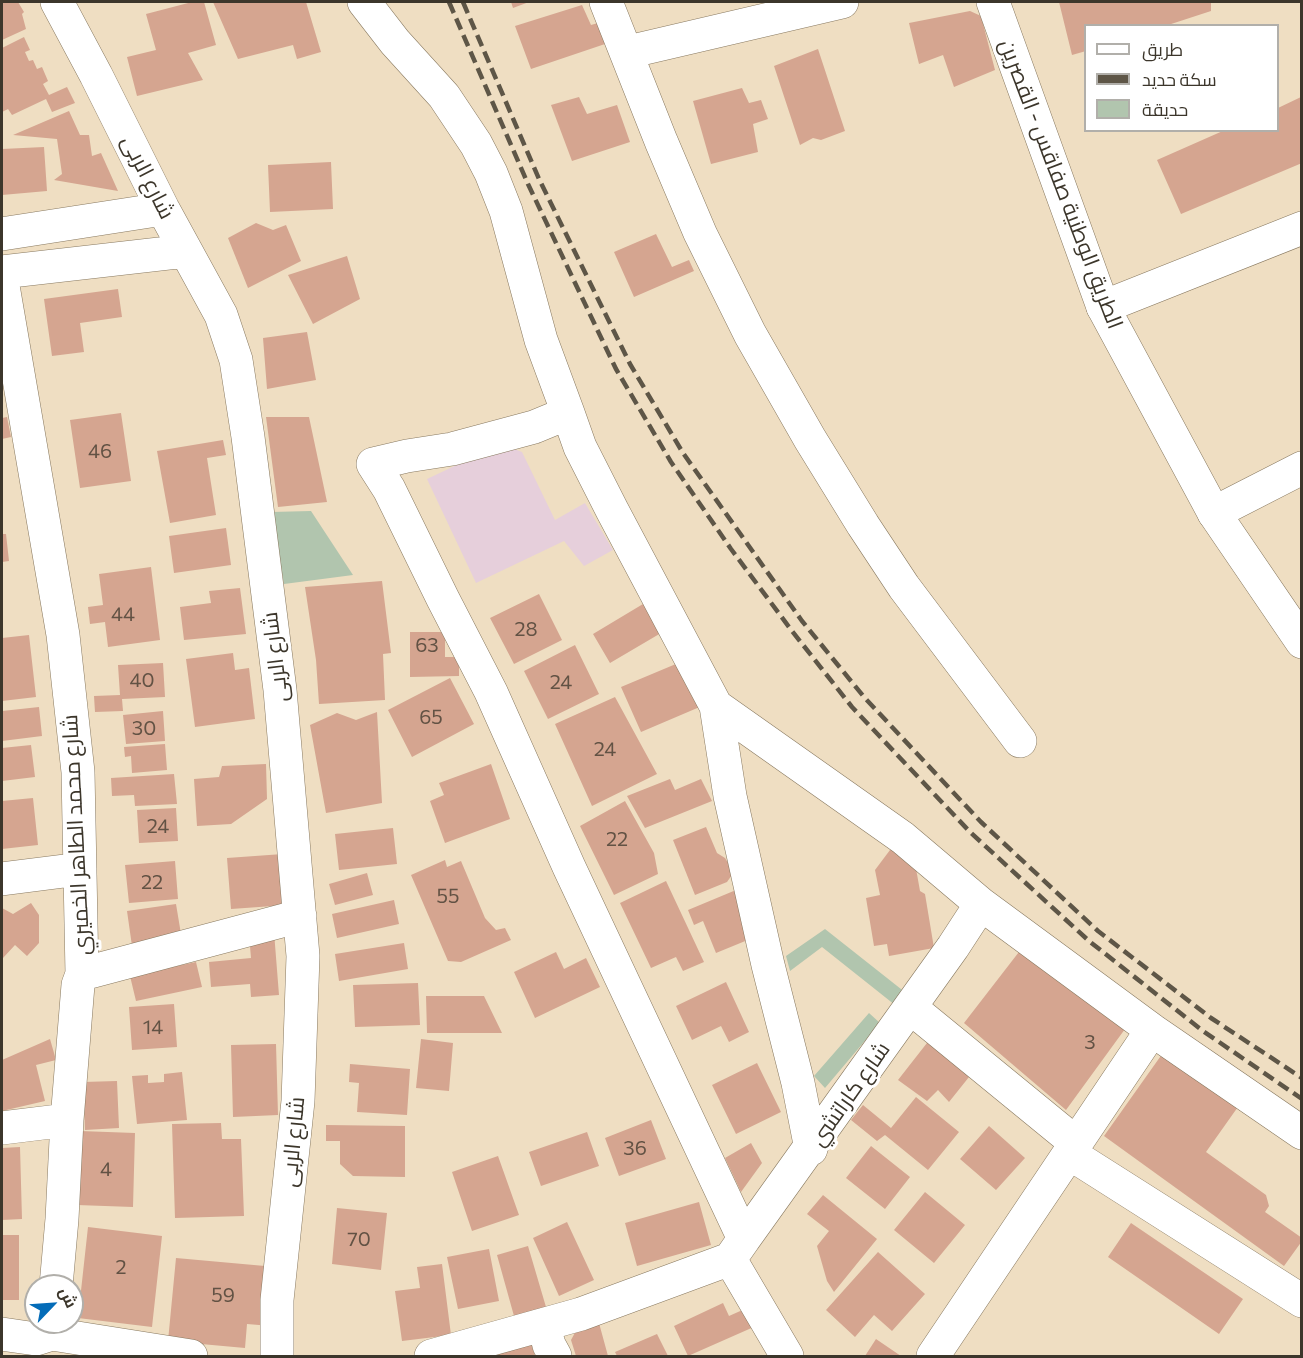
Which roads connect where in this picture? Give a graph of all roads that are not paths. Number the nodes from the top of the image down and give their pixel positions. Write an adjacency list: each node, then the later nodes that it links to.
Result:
1 (57, 2): 7 (street, شارع الربى)
2 (364, 2): 14 (street)
3 (606, 2): 6 (street)
4 (842, 2): 6 (street)
5 (993, 2): 13 (street, الطريق الوطنية صفاقس - القصرين)
6 (628, 52): 19 (street)
7 (163, 209): 9 (street); 10 (street, شارع الربى)
8 (1302, 228): 13 (street)
9 (2, 234)
10 (186, 251): 11 (street); 23 (street, شارع الربى)
11 (2, 272)
12 (2, 280): 20 (street, شارع محمد الطاهر الخميري)
13 (1103, 307): 16 (street, الطريق الوطنية صفاقس - القصرين)
14 (568, 413): 18 (street); 32 (street)
15 (1302, 468): 16 (street)
16 (1214, 513): 17 (street, الطريق الوطنية صفاقس - القصرين)
17 (1302, 642)
18 (716, 706): 22 (street); 31 (street)
19 (1020, 741)
20 (80, 869): 21 (street); 24 (street, شارع محمد الطاهر الخميري)
21 (2, 879)
22 (981, 904): 25 (street, شارع كاراتشي); 26 (street)
23 (300, 916): 24 (street); 40 (street, شارع الربى)
24 (82, 974): 27 (street, شارع محمد الطاهر الخميري)
25 (911, 1008): 30 (street); 31 (street, شارع كاراتشي)
26 (1152, 1029): 29 (street); 30 (street)
27 (67, 1120): 28 (street); 33 (street, شارع محمد الطاهر الخميري)
28 (2, 1128)
29 (1302, 1133)
30 (1072, 1148): 34 (street); 44 (street)
31 (810, 1149): 32 (street, شارع كاراتشي)
32 (737, 1249): 35 (street); 43 (street)
33 (57, 1274)
34 (1302, 1301)
35 (544, 1325): 38 (street); 42 (street)
36 (2, 1334): 37 (street)
37 (52, 1338): 39 (street)
38 (480, 1350): 41 (street)
39 (191, 1356)
40 (277, 1356)
41 (430, 1356)
42 (555, 1356)
43 (788, 1356)
44 (933, 1356)

